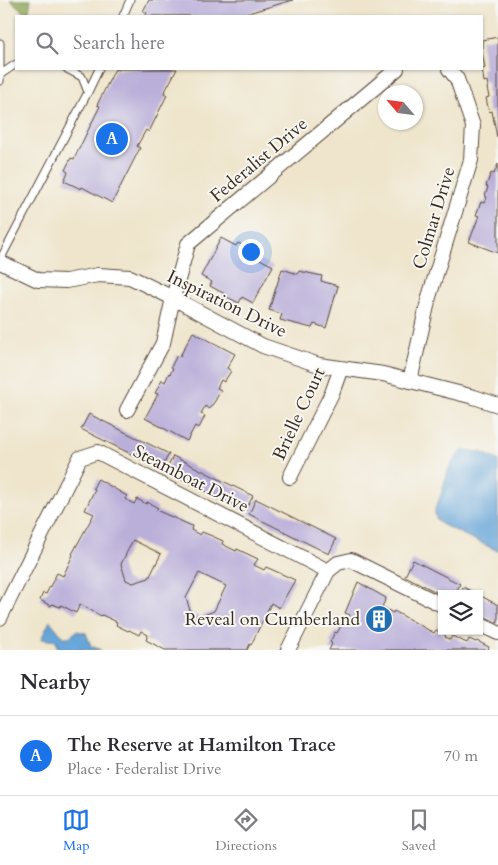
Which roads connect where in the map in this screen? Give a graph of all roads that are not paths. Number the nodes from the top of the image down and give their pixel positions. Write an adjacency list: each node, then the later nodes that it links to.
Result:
1 (130, 0): 2 (lane)
2 (123, 15)
3 (0, 43): 9 (lane)
4 (15, 65): 9 (lane)
5 (68, 70): 10 (lane)
6 (99, 70): 10 (lane)
7 (396, 70): 12 (street, Federalist Drive)
8 (450, 70): 14 (street, Colmar Drive)
9 (1, 78)
10 (88, 92): 11 (lane)
11 (0, 261): 12 (street, Inspiration Drive)
12 (173, 298): 13 (street, Inspiration Drive); 16 (street, Federalist Drive)
13 (341, 368): 14 (street, Inspiration Drive); 17 (street, Brielle Court)
14 (410, 381): 15 (street, Inspiration Drive)
15 (498, 406)
16 (127, 410)
17 (290, 477)
18 (328, 571): 19 (street); 20 (street, Steamboat Drive); 23 (street)
19 (438, 603)
20 (0, 618)
21 (483, 626): 22 (street)
22 (498, 633)
23 (288, 650)

